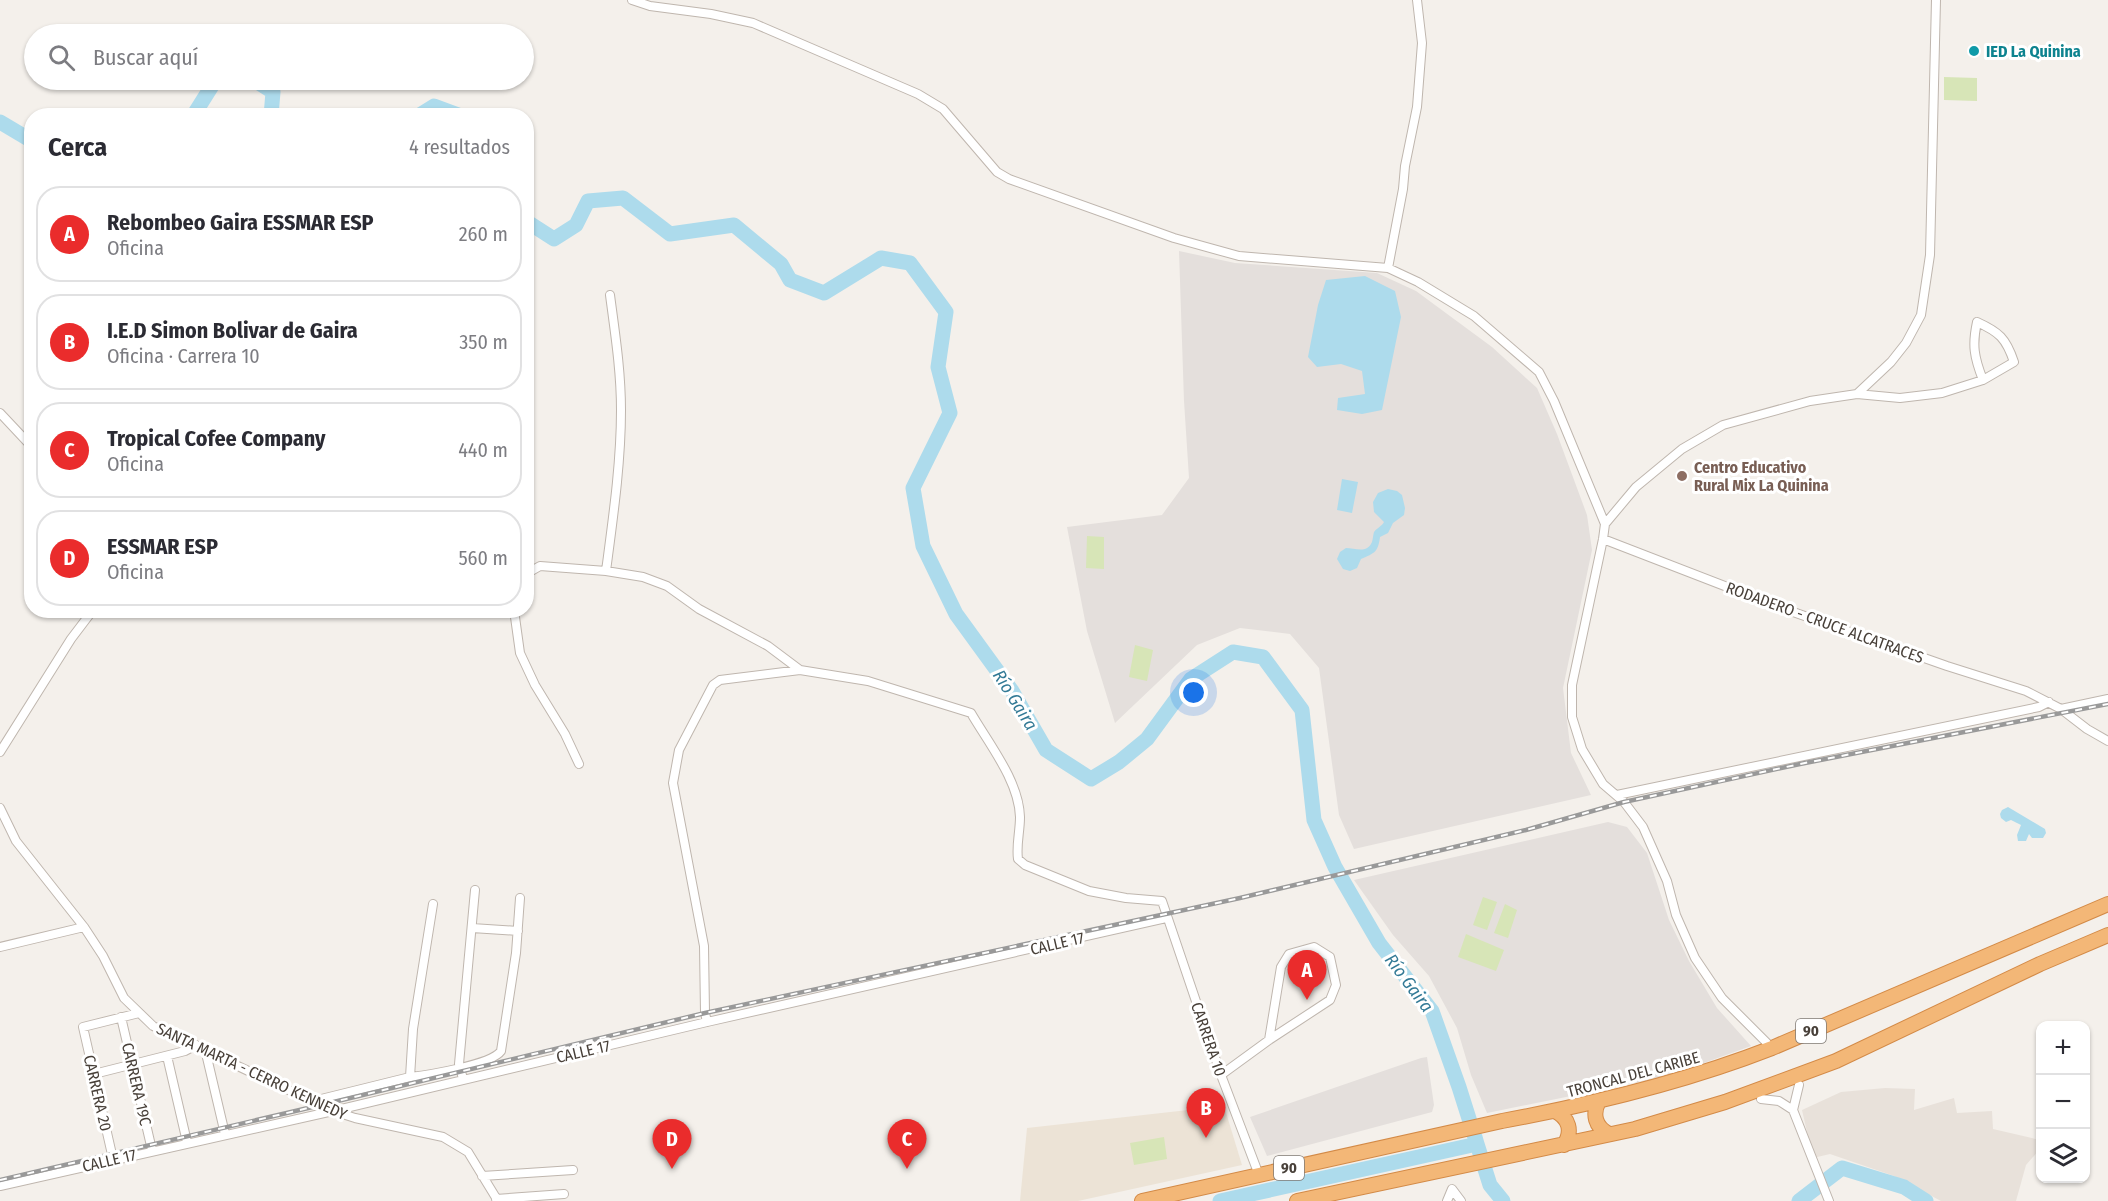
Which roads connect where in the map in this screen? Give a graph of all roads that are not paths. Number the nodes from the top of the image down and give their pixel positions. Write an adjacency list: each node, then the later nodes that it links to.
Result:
1 (632, 0): 4 (street)
2 (1418, 0): 4 (street)
3 (1936, 0): 7 (street)
4 (1388, 268): 10 (street)
5 (610, 295): 13 (street)
6 (1983, 380): 6 (street); 7 (street)
7 (1857, 394): 10 (street)
8 (0, 413): 9 (street)
9 (24, 438)
10 (1605, 524): 11 (street)
11 (1604, 539): 18 (street, RODADERO - CRUCE ALCATRACES); 23 (street)
12 (534, 568): 13 (street)
13 (606, 571): 16 (street)
14 (87, 618): 21 (street)
15 (515, 618): 22 (street)
16 (800, 670): 29 (street, CARRERA 10); 37 (street)
17 (2108, 699): 19 (street)
18 (2049, 702): 19 (street, RODADERO - CRUCE ALCATRACES); 23 (street)
19 (2061, 709): 20 (street, RODADERO - CRUCE ALCATRACES)
20 (2108, 741)
21 (0, 752)
22 (579, 764)
23 (1617, 795): 41 (street)
24 (0, 808): 30 (street, SANTA MARTA - CERRO KENNEDY)
25 (475, 890): 31 (street)
26 (520, 898): 32 (street)
27 (433, 904): 48 (street)
28 (2108, 904): 41 (highway, TRONCAL DEL CARIBE / 90)
29 (1166, 918): 37 (street, CALLE 17); 47 (street, CARRERA 10)
30 (84, 927): 34 (street); 35 (street, SANTA MARTA - CERRO KENNEDY)
31 (472, 928): 32 (street); 45 (street)
32 (518, 931): 45 (street)
33 (2108, 935): 38 (highway, 90)
34 (0, 947)
35 (139, 1013): 36 (street); 40 (street, SANTA MARTA - CERRO KENNEDY)
36 (121, 1017): 44 (street, CARRERA 19C); 46 (street, CARRERA 20)
37 (706, 1022): 49 (street, CALLE 17)
38 (1885, 1038): 50 (highway); 57 (highway, 90)
39 (1269, 1040): 39 (street); 47 (street)
40 (196, 1045): 42 (street, SANTA MARTA - CERRO KENNEDY); 43 (street)
41 (1772, 1048): 53 (highway, TRONCAL DEL CARIBE / 90)
42 (205, 1049): 52 (street, SANTA MARTA - CERRO KENNEDY); 58 (street)
43 (167, 1056): 44 (street); 60 (street)
44 (131, 1065): 46 (street); 62 (street, CARRERA 19C)
45 (460, 1068): 48 (street); 49 (street)
46 (94, 1074): 63 (street, CARRERA 20)
47 (1221, 1075): 65 (street, CARRERA 10)
48 (410, 1077): 52 (street)
49 (463, 1079): 55 (street, CALLE 17)
50 (1799, 1085): 51 (highway); 54 (street)
51 (1761, 1099): 54 (street); 57 (highway)
52 (313, 1101): 55 (street, SANTA MARTA - CERRO KENNEDY)
53 (1599, 1101): 56 (highway, TRONCAL DEL CARIBE / 90); 59 (highway)
54 (1793, 1110): 74 (street)
55 (333, 1111): 58 (street, CALLE 17); 66 (street, SANTA MARTA - CERRO KENNEDY)
56 (1555, 1111): 61 (highway); 65 (highway, TRONCAL DEL CARIBE / 90)
57 (1671, 1120): 59 (highway, 90)
58 (225, 1134): 60 (street, CALLE 17)
59 (1609, 1134): 61 (highway, 90)
60 (187, 1142): 62 (street, CALLE 17)
61 (1564, 1144): 71 (highway, 90)
62 (152, 1150): 63 (street, CALLE 17)
63 (113, 1159): 67 (street, CALLE 17)
64 (573, 1170): 66 (street)
65 (1259, 1175): 70 (highway, TRONCAL DEL CARIBE / 90)
66 (482, 1176): 69 (street)
67 (0, 1186)
68 (564, 1194): 69 (street)
69 (497, 1200)
70 (1142, 1201)
71 (1297, 1201)
72 (1447, 1201): 73 (street)
73 (1461, 1201)
74 (1829, 1201)

